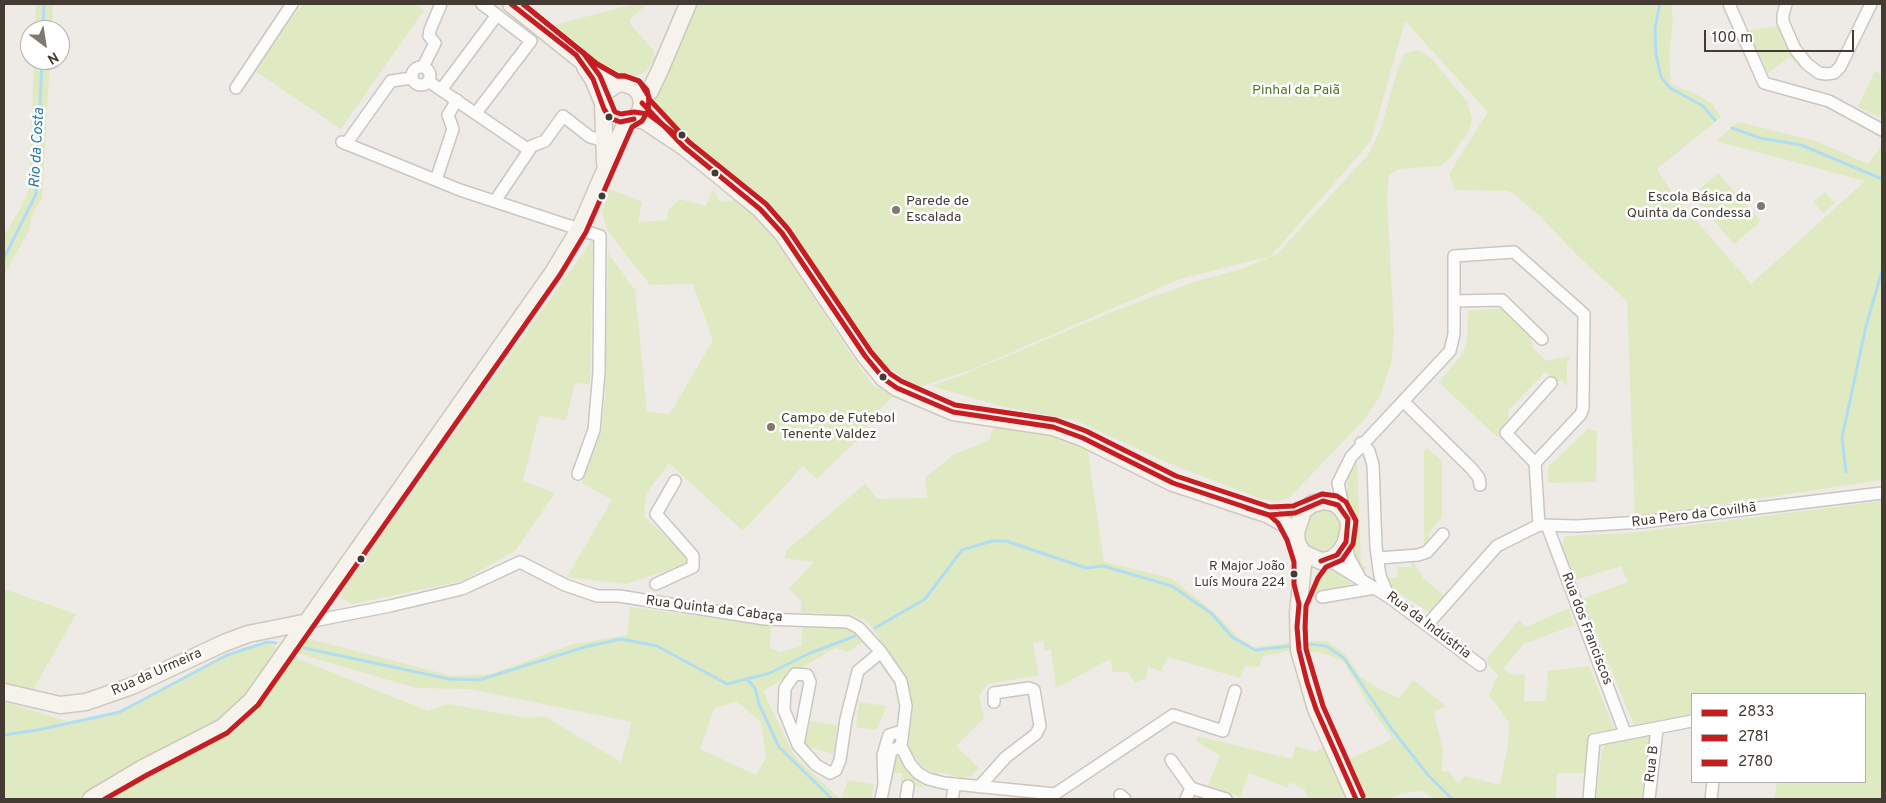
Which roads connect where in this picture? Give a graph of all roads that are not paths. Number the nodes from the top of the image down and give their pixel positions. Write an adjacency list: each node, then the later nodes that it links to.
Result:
1 (292, 4): 16 (street)
2 (441, 4): 12 (street)
3 (482, 4): 9 (street)
4 (511, 4): 11 (street)
5 (688, 4): 10 (street)
6 (1729, 4): 23 (street)
7 (1786, 4): 8 (street)
8 (1871, 4)
9 (497, 15): 17 (street); 21 (street)
10 (666, 53): 15 (street); 19 (street)
11 (576, 55): 15 (street); 20 (street)
12 (423, 67): 13 (street); 14 (street)
13 (412, 78): 14 (street); 28 (street)
14 (428, 81): 17 (street)
15 (623, 84): 19 (street); 20 (street)
16 (236, 88)
17 (441, 90): 18 (street)
18 (457, 100): 21 (street); 28 (street)
19 (642, 101): 22 (street); 25 (street)
20 (603, 106): 22 (street); 24 (street)
21 (476, 114): 26 (street)
22 (630, 121): 25 (street); 27 (street)
23 (1882, 130)
24 (605, 141): 26 (street); 27 (street)
25 (684, 147): 44 (street)
26 (529, 150): 29 (street)
27 (605, 170): 30 (street)
28 (436, 180): 29 (street)
29 (495, 201): 30 (street)
30 (580, 228): 37 (street); 57 (street)
31 (1454, 301): 32 (street); 34 (street); 36 (street)
32 (1542, 339)
33 (1551, 383): 36 (street)
34 (1403, 401): 35 (street); 40 (street)
35 (1362, 443): 39 (street); 49 (street)
36 (1535, 463): 45 (street, Rua dos Franciscos)
37 (578, 474)
38 (675, 481): 52 (street)
39 (1338, 483): 42 (street); 43 (street)
40 (1480, 486)
41 (1882, 493): 45 (street, Rua Pero da Covilhã)
42 (1310, 505): 43 (street); 44 (street); 48 (street)
43 (1345, 512): 47 (street)
44 (1269, 515): 48 (street)
45 (1543, 525): 58 (street); 67 (street, Rua dos Franciscos)
46 (1443, 534): 49 (street)
47 (1346, 542): 50 (street); 51 (street, Rua da Indústria)
48 (1298, 544): 50 (street); 56 (street)
49 (1379, 558): 55 (street)
50 (1324, 561): 51 (street, Rua da Indústria); 56 (street)
51 (1362, 579): 53 (street, Rua da Indústria)
52 (656, 584)
53 (1375, 588): 54 (street, Rua da Indústria); 55 (street, Rua da Indústria)
54 (1322, 596)
55 (1389, 597): 58 (street, Rua da Indústria)
56 (1299, 604): 84 (street)
57 (308, 622): 59 (street, Rua Quinta da Cabaça); 62 (street, Rua da Urmeira); 78 (street)
58 (1427, 625): 60 (street, Rua da Indústria)
59 (881, 652): 66 (street, Rua Quinta da Cabaça); 68 (street)
60 (1480, 665)
61 (1235, 691): 77 (street)
62 (4, 692)
63 (994, 702): 75 (street)
64 (1691, 721): 65 (street)
65 (1657, 729): 67 (street); 86 (street, Rua B)
66 (902, 732): 69 (street, Rua Quinta da Cabaça); 71 (street)
67 (1625, 733): 85 (street)
68 (798, 745): 68 (street)
69 (901, 746): 71 (street); 73 (street)
70 (1171, 760): 76 (street)
71 (884, 782): 79 (street)
72 (1713, 783): 87 (street)
73 (955, 784): 75 (street); 81 (street)
74 (908, 786): 80 (street)
75 (979, 787): 77 (street)
76 (1191, 788): 82 (street); 83 (street)
77 (1056, 797)
78 (91, 799)
79 (881, 799)
80 (906, 799)
81 (952, 799)
82 (1186, 799)
83 (1226, 799)
84 (1356, 799)
85 (1589, 799)
86 (1649, 799)
87 (1711, 799)

